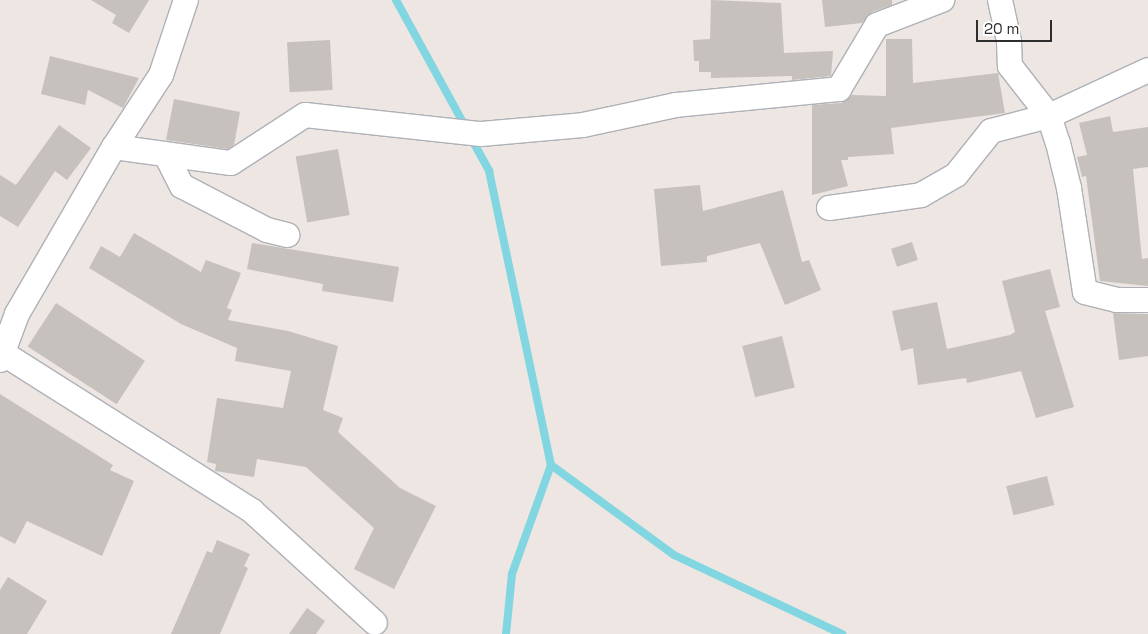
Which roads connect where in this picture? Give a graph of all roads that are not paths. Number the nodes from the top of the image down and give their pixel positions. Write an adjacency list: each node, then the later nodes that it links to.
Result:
1 (186, 0): 6 (street)
2 (942, 0): 7 (street)
3 (1000, 0): 5 (street)
4 (1148, 70): 5 (street)
5 (1049, 116): 8 (street); 10 (street)
6 (114, 147): 7 (street); 11 (street)
7 (166, 155): 9 (street)
8 (829, 208)
9 (287, 235)
10 (1148, 300)
11 (8, 309): 12 (street)
12 (2, 357): 13 (street)
13 (375, 623)

